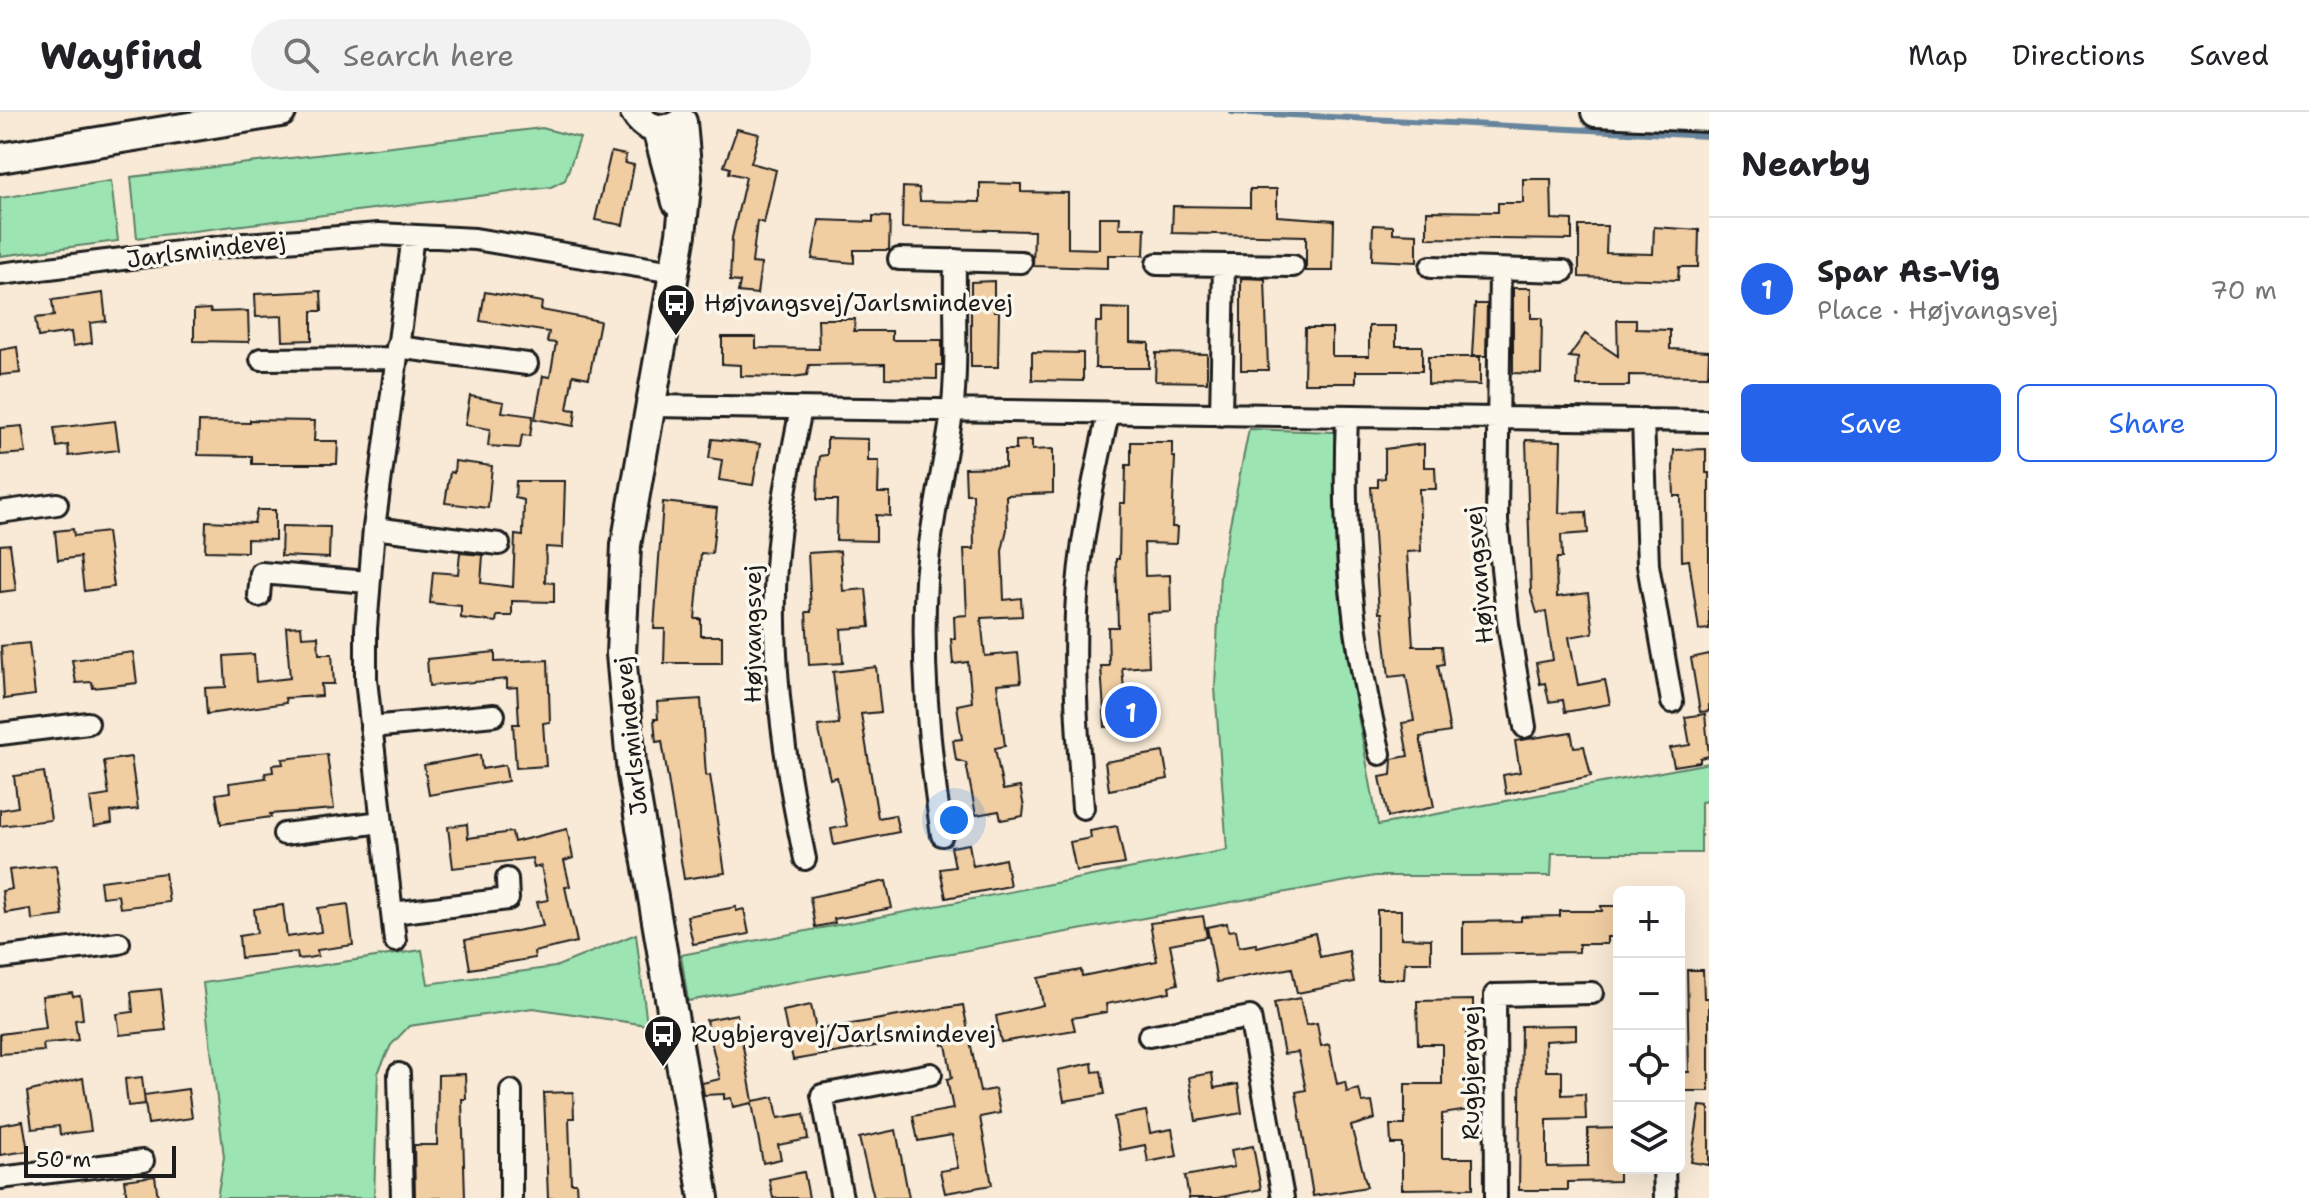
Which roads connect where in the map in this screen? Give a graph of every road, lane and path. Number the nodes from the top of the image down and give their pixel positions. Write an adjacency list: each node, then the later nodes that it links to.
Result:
1 (281, 112): 4 (street)
2 (635, 112): 6 (street)
3 (1596, 112): 5 (street)
4 (213, 117): 7 (street)
5 (1709, 117)
6 (676, 121): 18 (street, Jarlsmindevej)
7 (0, 158)
8 (413, 236): 18 (street, Jarlsmindevej); 19 (street, Jarlsmindevej); 20 (street)
9 (899, 259): 10 (street)
10 (955, 260): 11 (street); 25 (street)
11 (1021, 262)
12 (1157, 264): 13 (street)
13 (1224, 265): 14 (street); 27 (street)
14 (1293, 266)
15 (1431, 267): 16 (street)
16 (1500, 270): 17 (street); 29 (street, Højvangsvej)
17 (1563, 271)
18 (673, 272): 23 (street, Jarlsmindevej)
19 (0, 274)
20 (397, 352): 21 (street); 22 (street); 34 (street)
21 (261, 359)
22 (527, 364)
23 (649, 406): 24 (street); 65 (street, Jarlsmindevej)
24 (801, 409): 25 (street); 49 (street, Højvangsvej)
25 (952, 410): 26 (street); 48 (street)
26 (1108, 414): 27 (street); 45 (street)
27 (1221, 415): 28 (street)
28 (1347, 416): 29 (street); 44 (street)
29 (1497, 418): 30 (street); 42 (street, Højvangsvej)
30 (1643, 419): 31 (street); 38 (street)
31 (1709, 421)
32 (57, 504): 33 (street)
33 (0, 512)
34 (374, 528): 35 (street); 36 (street)
35 (499, 544)
36 (368, 582): 37 (street); 41 (street)
37 (259, 596)
38 (1672, 702)
39 (494, 715): 41 (street)
40 (88, 723): 43 (street)
41 (371, 727): 46 (street)
42 (1525, 727)
43 (0, 734)
44 (1380, 754)
45 (1083, 808)
46 (382, 822): 47 (street); 51 (street)
47 (284, 834)
48 (942, 835)
49 (805, 859)
50 (507, 879): 51 (street)
51 (393, 913): 52 (street)
52 (395, 941)
53 (119, 943): 54 (street)
54 (0, 958)
55 (1592, 993): 68 (street, Rugbjergvej)
56 (1149, 1036): 67 (street)
57 (399, 1074): 63 (street)
58 (931, 1074): 66 (street)
59 (511, 1091): 64 (street)
60 (143, 1161): 62 (street)
61 (1664, 1174): 69 (street)
62 (0, 1178)
63 (402, 1198)
64 (511, 1198)
65 (704, 1198)
66 (842, 1198)
67 (1283, 1198)
68 (1496, 1198)
69 (1665, 1198)

